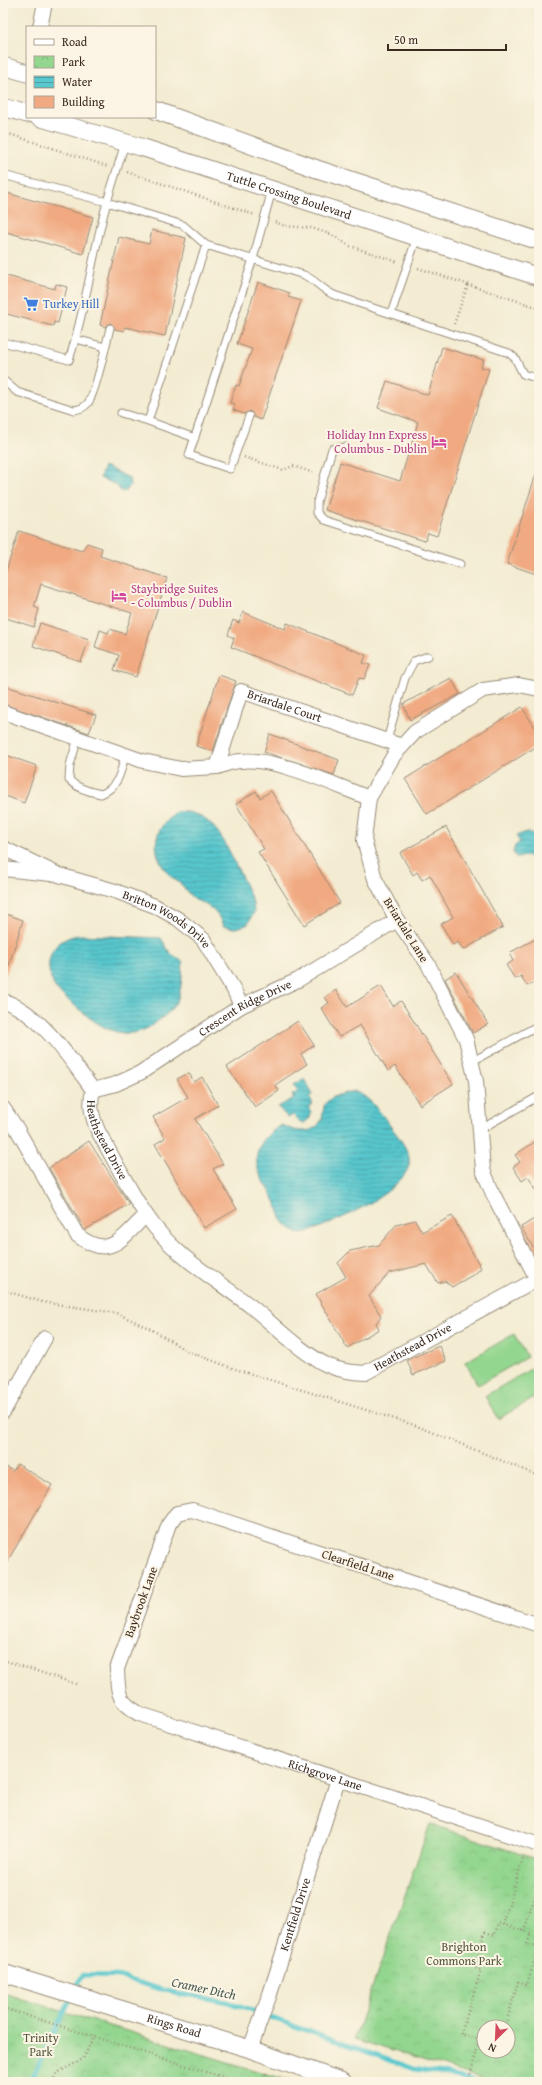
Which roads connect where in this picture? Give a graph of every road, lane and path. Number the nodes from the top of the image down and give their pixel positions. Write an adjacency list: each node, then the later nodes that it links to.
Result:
1 (45, 3): 2 (street)
2 (40, 26)
3 (3, 66): 4 (street)
4 (26, 73)
5 (3, 107): 7 (street)
6 (156, 110): 14 (street)
7 (26, 114)
8 (41, 118): 9 (street, Tuttle Crossing Boulevard)
9 (125, 143): 11 (street, Tuttle Crossing Boulevard); 12 (lane)
10 (3, 176): 12 (lane)
11 (272, 190): 13 (street, Tuttle Crossing Boulevard); 16 (lane)
12 (107, 202): 15 (lane); 22 (lane)
13 (417, 237): 17 (street, Tuttle Crossing Boulevard); 19 (lane)
14 (539, 241)
15 (206, 245): 16 (lane); 29 (lane)
16 (253, 259): 19 (lane); 30 (lane)
17 (539, 277)
18 (468, 285): 21 (path)
19 (391, 314): 21 (lane)
20 (110, 328): 24 (lane)
21 (451, 334): 25 (lane)
22 (76, 340): 23 (lane); 24 (lane)
23 (3, 342)
24 (105, 347): 26 (lane)
25 (539, 379)
26 (3, 380)
27 (121, 412): 29 (lane)
28 (249, 416): 32 (lane)
29 (148, 422): 30 (lane)
30 (195, 438): 32 (lane)
31 (346, 447): 33 (lane)
32 (235, 454): 33 (path)
33 (323, 476): 34 (lane)
34 (460, 564)
35 (428, 656): 39 (lane)
36 (539, 689): 40 (street, Briardale Lane)
37 (3, 712): 38 (street)
38 (78, 738): 41 (street); 41 (lane)
39 (387, 740): 40 (street, Briardale Court); 42 (street, Briardale Court)
40 (402, 746): 43 (street, Briardale Lane)
41 (125, 755): 42 (street)
42 (217, 767): 43 (street)
43 (369, 798): 47 (street, Briardale Lane)
44 (3, 848): 46 (street, Britton Woods Drive)
45 (3, 870): 46 (street, Britton Woods Drive)
46 (59, 875): 49 (street, Britton Woods Drive)
47 (396, 920): 49 (street, Crescent Ridge Drive); 51 (street, Briardale Lane)
48 (3, 1001): 52 (street, Heathstead Drive)
49 (241, 1006): 52 (street, Crescent Ridge Drive)
50 (539, 1025): 51 (lane)
51 (472, 1062): 55 (street, Briardale Lane)
52 (93, 1090): 56 (street, Heathstead Drive)
53 (539, 1096): 55 (lane)
54 (3, 1108): 56 (street)
55 (479, 1130): 56 (street, Heathstead Drive)
56 (146, 1215)
57 (3, 1290): 60 (path)
58 (45, 1338): 59 (street)
59 (3, 1412)
60 (539, 1476)
61 (177, 1513): 62 (street, Clearfield Lane); 65 (street, Baybrook Lane)
62 (539, 1624)
63 (3, 1660): 64 (path)
64 (79, 1686)
65 (118, 1694): 66 (street, Richgrove Lane)
66 (338, 1779): 67 (street, Richgrove Lane); 77 (street, Kentfield Drive)
67 (539, 1845)
68 (523, 1858): 70 (path)
69 (539, 1883): 71 (path)
70 (503, 1925): 71 (path); 76 (path)
71 (524, 1931): 74 (path)
72 (3, 1973): 77 (street, Rings Road)
73 (3, 2008): 75 (path)
74 (507, 2019)
75 (94, 2036): 79 (path); 80 (path)
76 (476, 2039)
77 (250, 2049): 81 (street, Rings Road)
78 (476, 2059): 82 (path)
79 (54, 2082)
80 (238, 2082)
81 (343, 2082)
82 (468, 2082)

